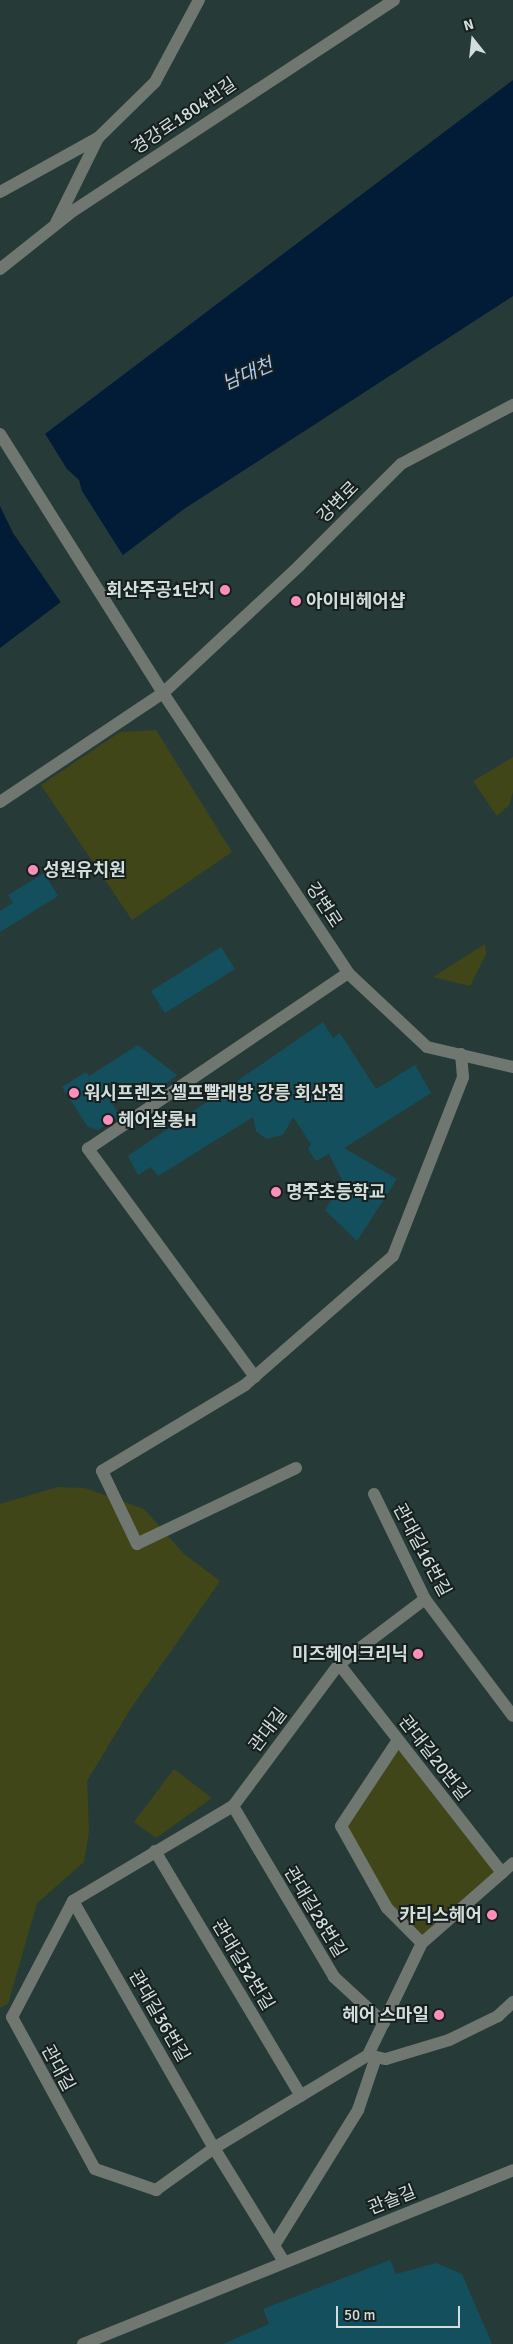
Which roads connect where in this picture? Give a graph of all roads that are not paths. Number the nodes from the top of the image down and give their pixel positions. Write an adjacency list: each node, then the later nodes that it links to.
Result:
1 (199, 0): 3 (street)
2 (394, 0): 5 (street, 경강로1804번길)
3 (98, 138): 4 (street); 5 (street)
4 (0, 192)
5 (54, 226): 6 (street, 경강로1804번길)
6 (0, 269)
7 (513, 405): 9 (street, 강변로)
8 (0, 434): 9 (street, 강변로)
9 (163, 693): 10 (street, 강변로); 11 (street, 강변로)
10 (0, 802)
11 (348, 973): 12 (street, 강변로); 14 (street)
12 (461, 1054): 13 (street, 강변로); 14 (street)
13 (513, 1067)
14 (255, 1377): 15 (street)
15 (296, 1468)
16 (374, 1494): 17 (street, 관대길16번길)
17 (425, 1599): 18 (street, 관대길); 19 (street, 관대길16번길)
18 (339, 1664): 20 (street, 관대길20번길); 21 (street, 관대길)
19 (513, 1716)
20 (398, 1740): 24 (street, 관대길20번길); 26 (street)
21 (233, 1806): 22 (street, 관대길); 28 (street, 관대길28번길)
22 (156, 1852): 25 (street, 관대길); 30 (street, 관대길32번길)
23 (513, 1863): 24 (street)
24 (502, 1873): 26 (street)
25 (73, 1901): 31 (street, 관대길36번길); 31 (street, 관대길)
26 (422, 1943): 28 (street)
27 (513, 2002): 29 (street)
28 (384, 2023): 29 (street)
29 (372, 2056): 30 (street, 관대길); 33 (street)
30 (301, 2096): 31 (street, 관대길)
31 (214, 2148): 33 (street)
32 (513, 2170): 34 (street, 관솔길)
33 (275, 2244): 34 (street)
34 (284, 2262): 35 (street, 관솔길)
35 (83, 2344)

